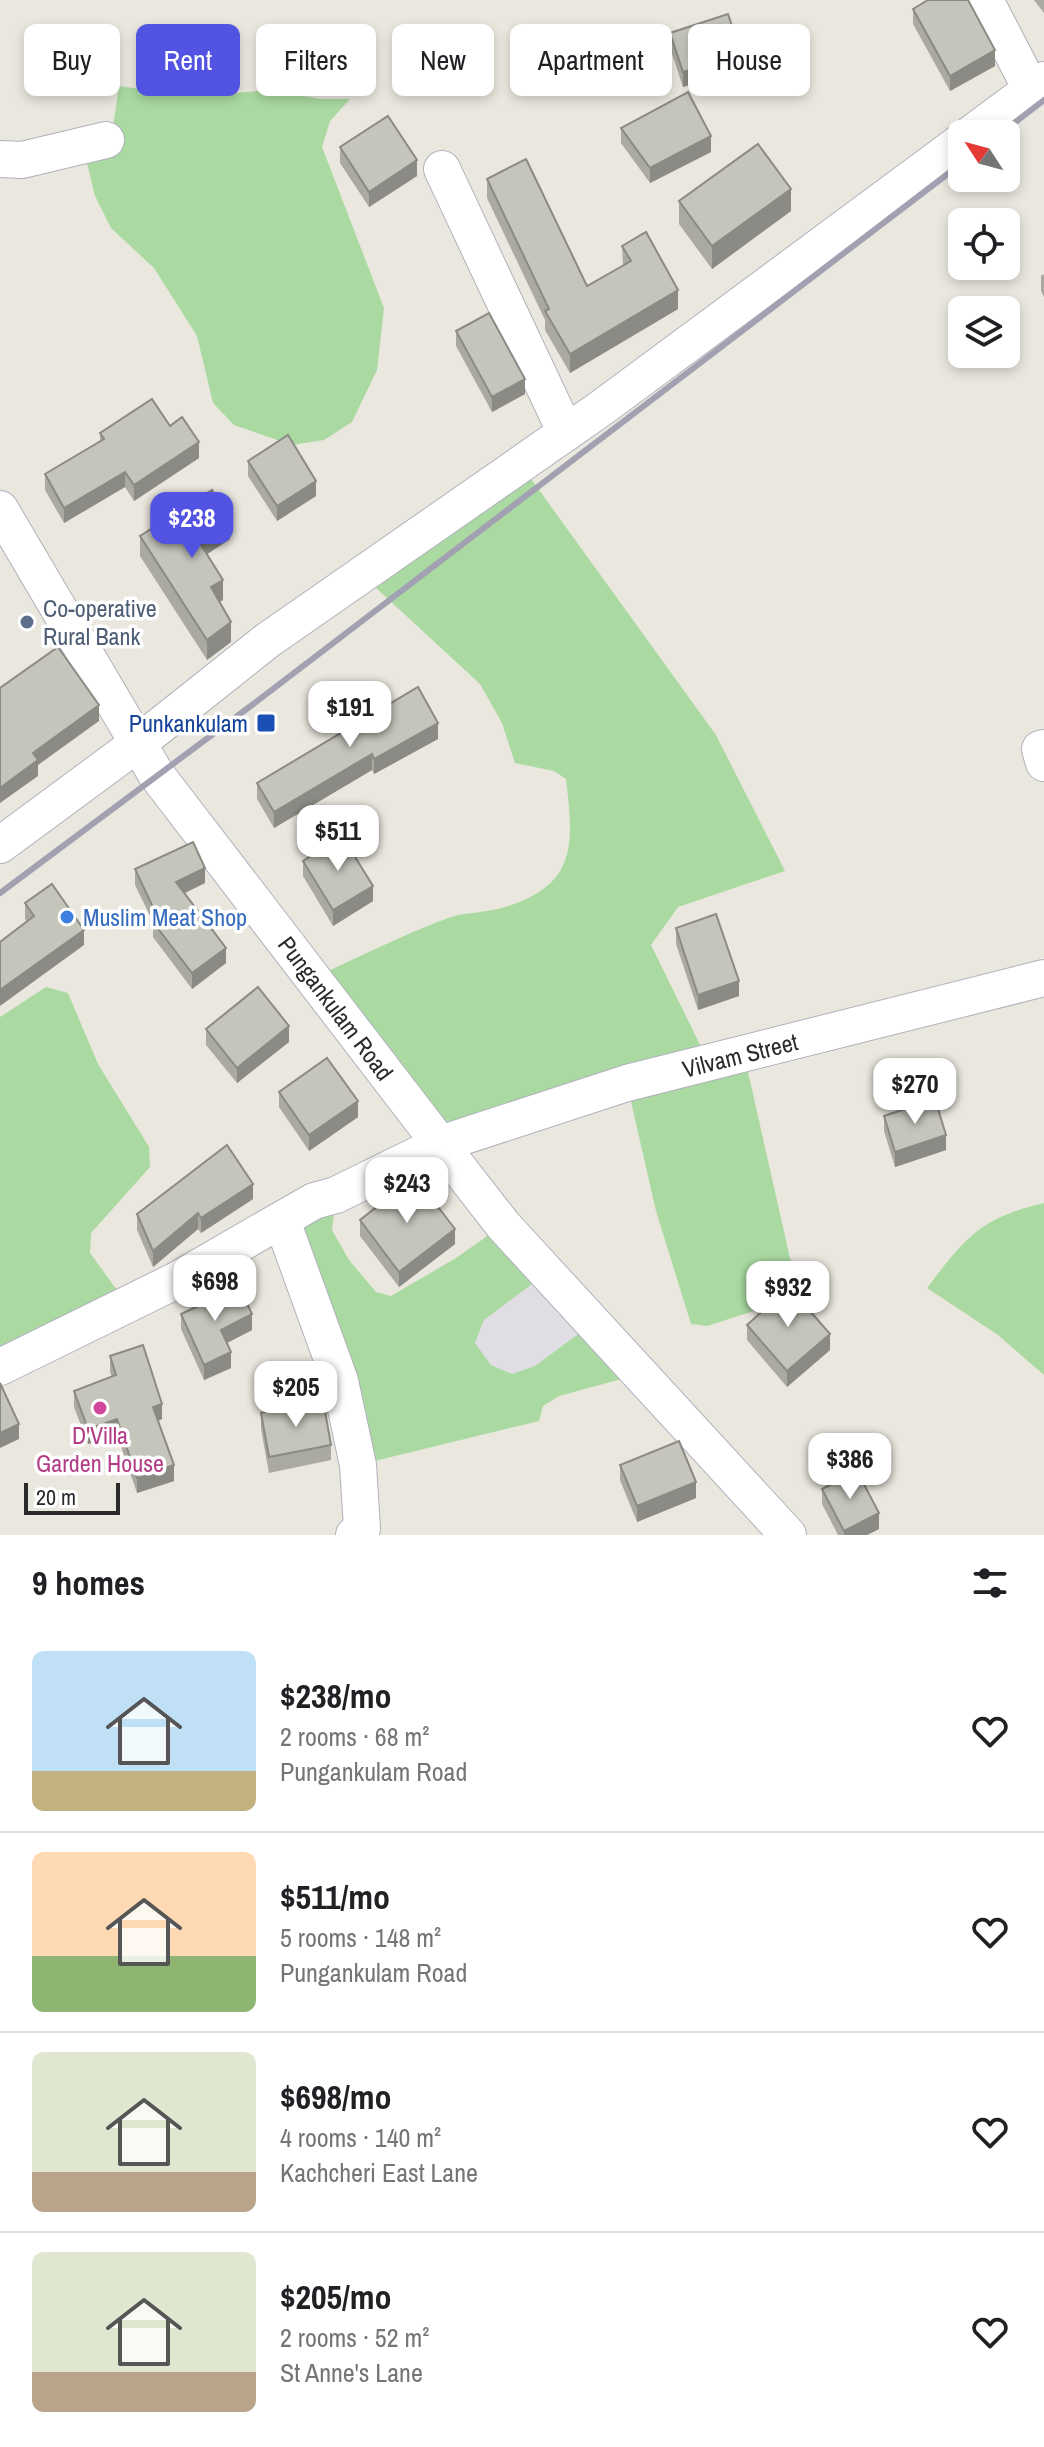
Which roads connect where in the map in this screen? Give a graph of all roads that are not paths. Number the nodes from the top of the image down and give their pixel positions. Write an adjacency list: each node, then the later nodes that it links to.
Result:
1 (985, 0): 2 (street)
2 (1038, 84): 3 (street)
3 (990, 120)
4 (106, 140): 6 (street)
5 (948, 151): 8 (street)
6 (0, 159)
7 (442, 169): 8 (street)
8 (566, 433): 10 (street)
9 (0, 509): 10 (street, Pungankulam Road)
10 (137, 744): 13 (street); 15 (street, Pungankulam Road)
11 (1044, 748): 12 (street)
12 (1044, 763)
13 (0, 845)
14 (1044, 978): 15 (street, Vilvam Street)
15 (440, 1144): 16 (street, Vilvam Street); 19 (street, Pungankulam Road)
16 (282, 1221): 17 (street, Vilvam Street); 18 (street)
17 (0, 1367)
18 (354, 1535)
19 (788, 1535)

